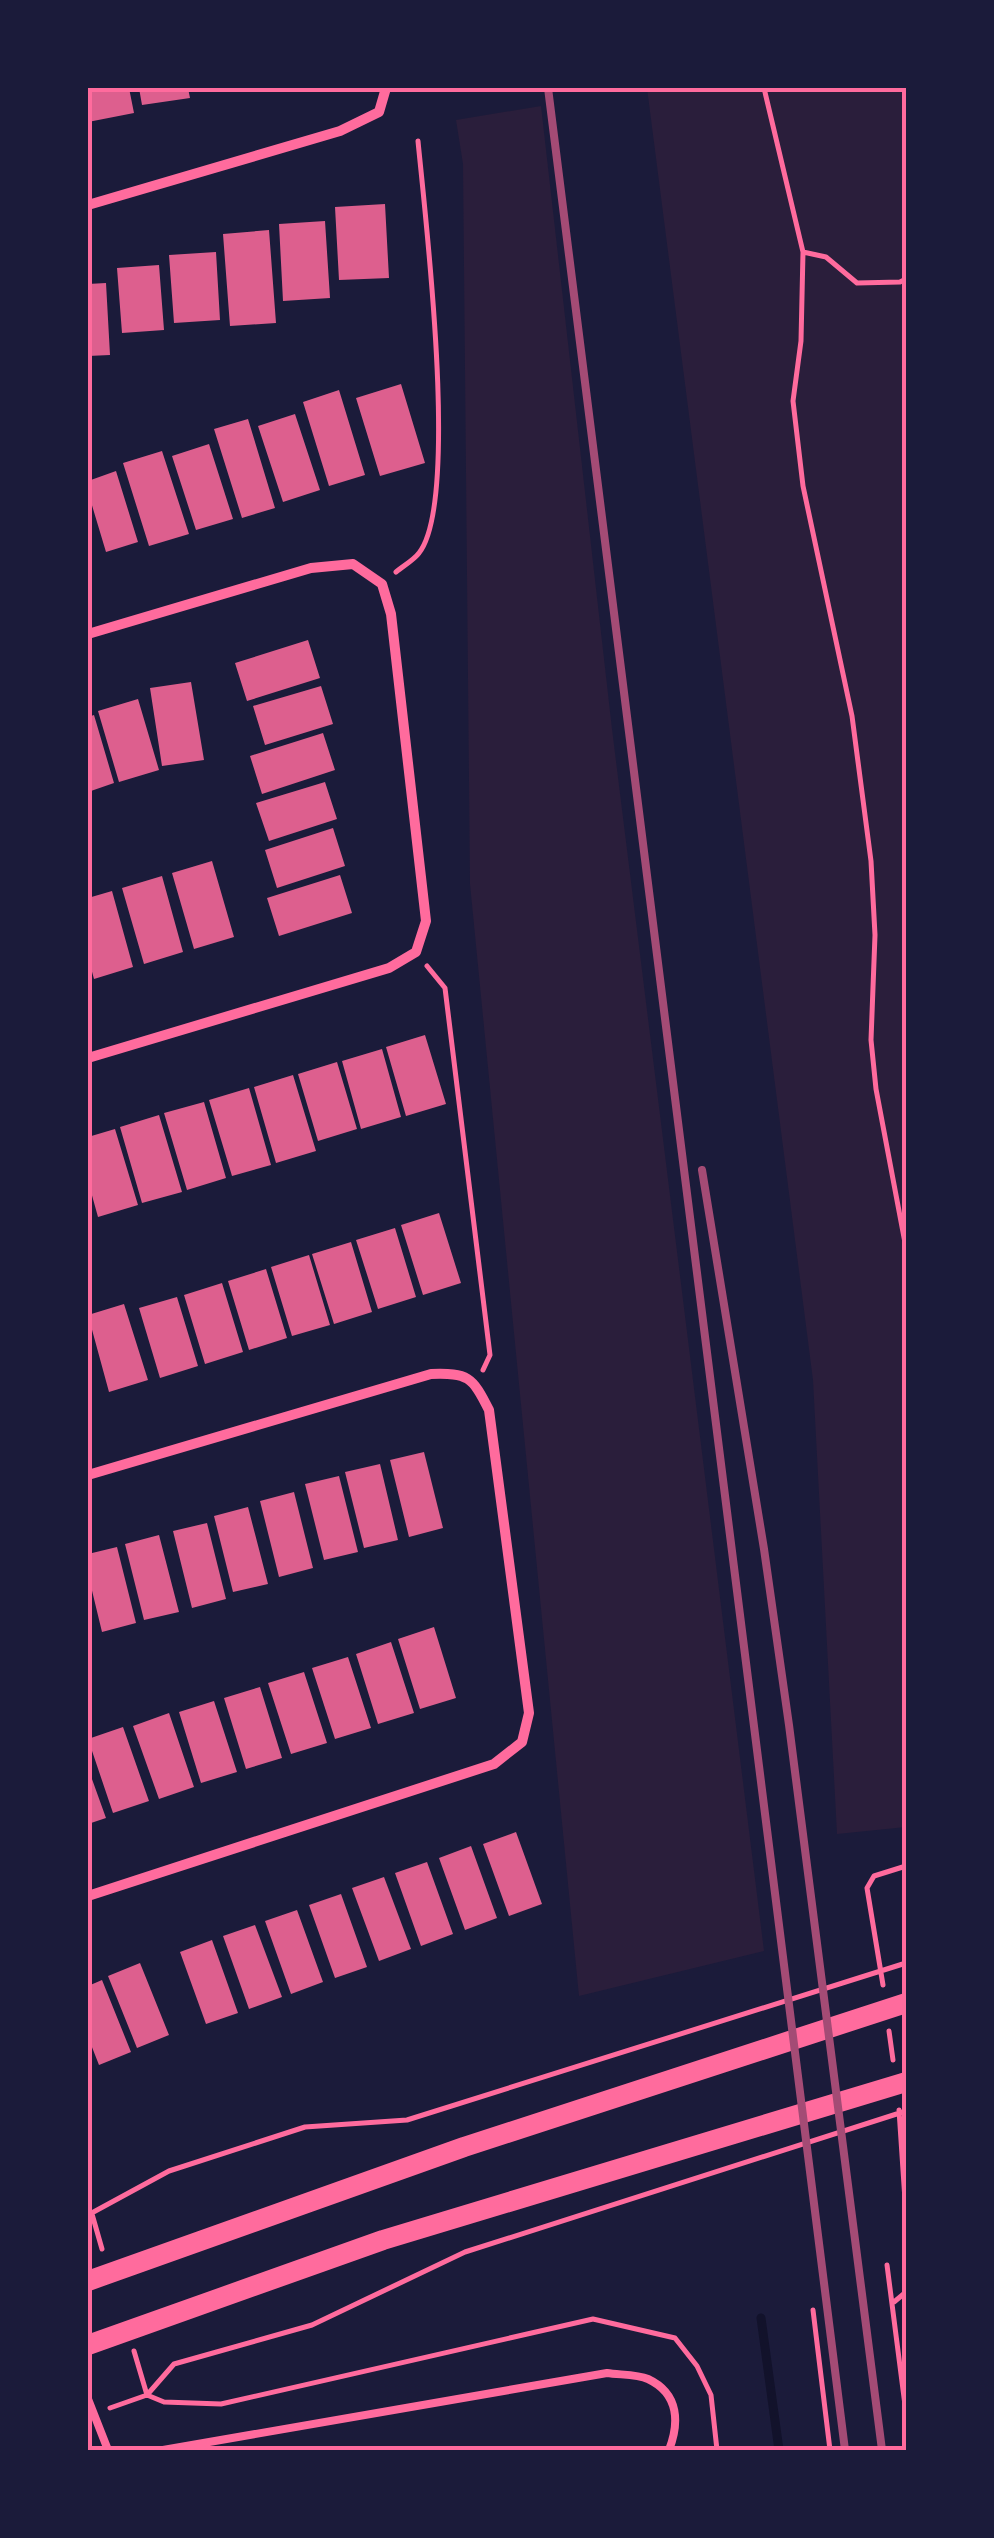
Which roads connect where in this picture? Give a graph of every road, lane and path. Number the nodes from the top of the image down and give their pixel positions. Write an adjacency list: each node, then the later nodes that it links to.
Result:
1 (386, 88): 4 (street)
2 (764, 88): 5 (path)
3 (418, 141): 7 (path)
4 (88, 205)
5 (803, 252): 6 (path); 11 (path)
6 (906, 278)
7 (382, 584): 8 (street); 9 (street)
8 (88, 634)
9 (416, 952): 10 (street); 12 (path)
10 (88, 1058)
11 (906, 1248)
12 (476, 1384): 14 (street); 17 (street)
13 (906, 1461): 15 (path)
14 (88, 1475)
15 (906, 1603)
16 (906, 1866): 19 (path)
17 (88, 1896)
18 (906, 1963): 25 (path)
19 (885, 1999)
20 (906, 2003): 29 (main road)
21 (888, 2017): 22 (path)
22 (900, 2077): 34 (main road)
23 (899, 2107): 26 (path)
24 (906, 2111): 36 (path)
25 (90, 2215): 29 (path)
26 (906, 2216): 27 (path)
27 (906, 2223)
28 (887, 2265): 32 (path)
29 (109, 2273): 30 (main road)
30 (88, 2281)
31 (906, 2292): 32 (path)
32 (894, 2309): 39 (path)
33 (813, 2310): 44 (path)
34 (127, 2330): 35 (main road); 36 (path)
35 (88, 2345)
36 (148, 2395): 38 (path); 43 (path)
37 (88, 2398): 38 (lane)
38 (93, 2413): 40 (lane)
39 (906, 2413)
40 (108, 2450)
41 (165, 2450): 42 (lane)
42 (669, 2450)
43 (717, 2450)
44 (830, 2450)

